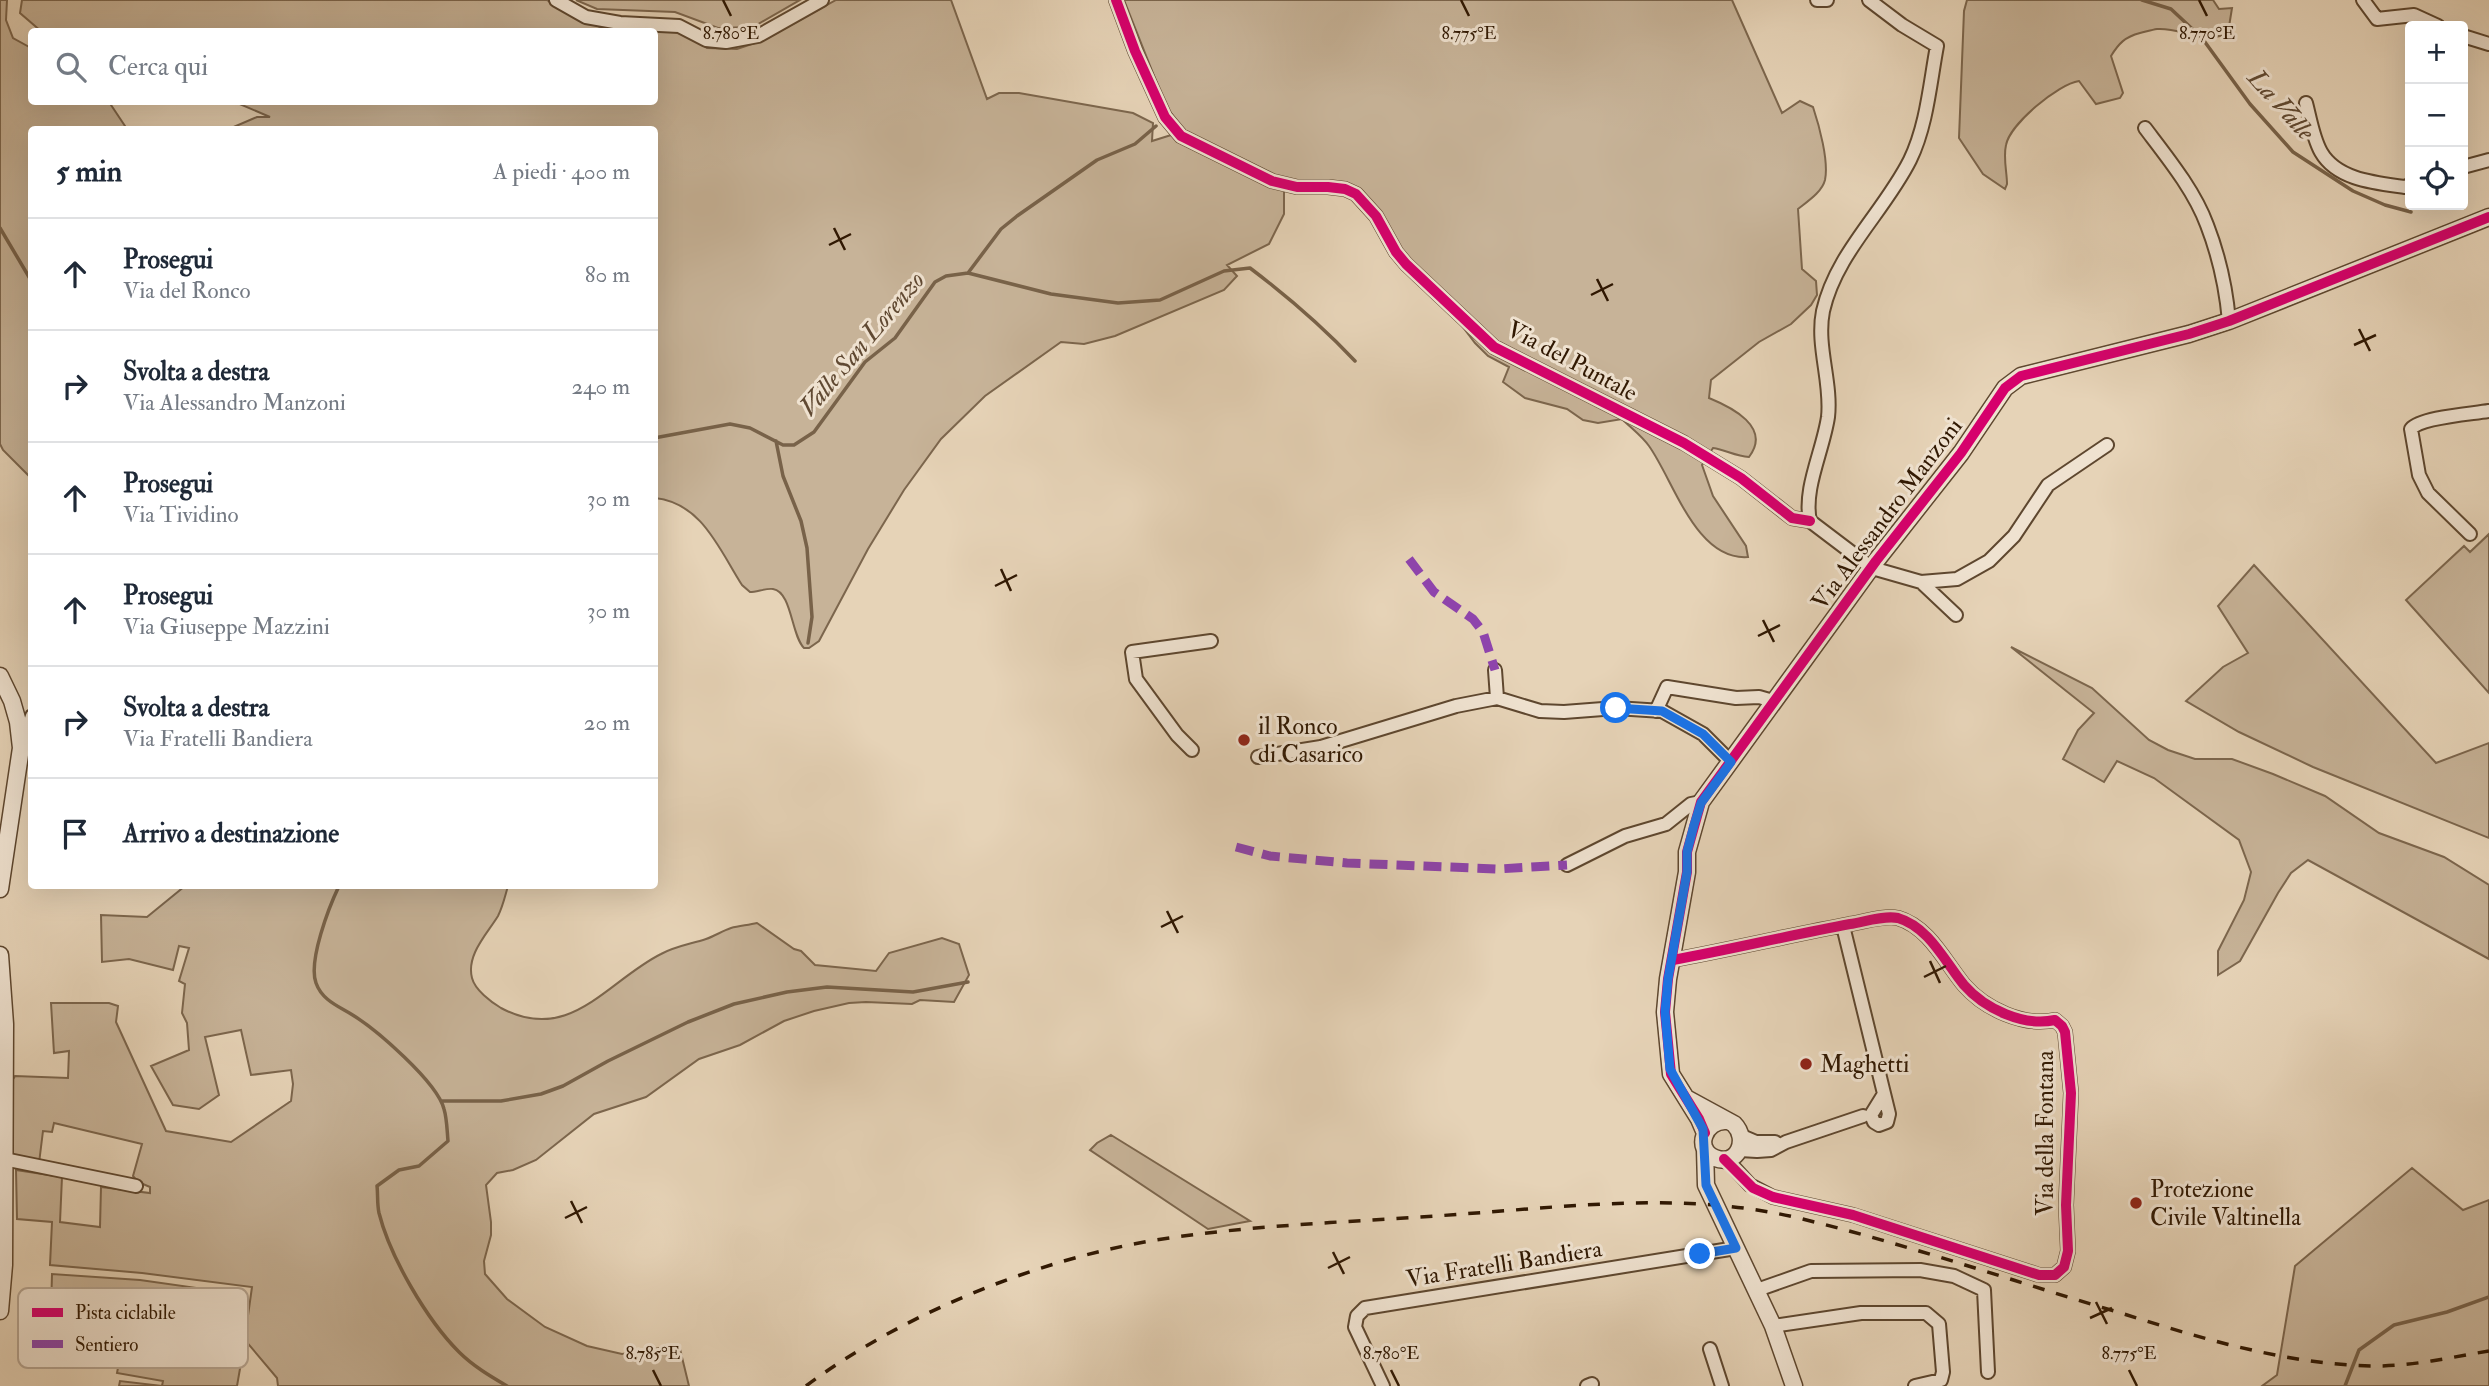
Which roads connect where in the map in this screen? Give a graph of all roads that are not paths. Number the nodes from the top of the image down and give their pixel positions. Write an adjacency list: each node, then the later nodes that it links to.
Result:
1 (556, 0): 2 (street)
2 (822, 0)
3 (1115, 0): 20 (street, Via del Puntale)
4 (1817, 0): 5 (street)
5 (1828, 0)
6 (1869, 0): 20 (street)
7 (2362, 0): 8 (street)
8 (2427, 21)
9 (2468, 38): 10 (street)
10 (2489, 44)
11 (2305, 103): 15 (street)
12 (2145, 128): 17 (street)
13 (2489, 160): 14 (street)
14 (2468, 166)
15 (2405, 187)
16 (2489, 217): 17 (street, Via Alessandro Manzoni)
17 (2229, 321): 22 (street, Via Alessandro Manzoni)
18 (2489, 411): 21 (street)
19 (2107, 445): 23 (street)
20 (1810, 521): 22 (street, Via del Puntale)
21 (2470, 534)
22 (1872, 568): 23 (street); 29 (street, Via Alessandro Manzoni)
23 (1921, 582): 24 (street)
24 (1956, 615)
25 (1211, 641): 33 (street)
26 (1495, 670): 28 (street)
27 (0, 676): 31 (street)
28 (1497, 698): 30 (street); 34 (street)
29 (1773, 701): 30 (street); 35 (street, Via Alessandro Manzoni)
30 (1656, 711): 35 (street)
31 (27, 716): 32 (street)
32 (26, 748): 38 (street)
33 (1192, 750)
34 (1258, 757)
35 (1731, 762): 36 (street, Via Alessandro Manzoni)
36 (1701, 803): 37 (street); 41 (street, Via Alessandro Manzoni)
37 (1567, 865)
38 (0, 889)
39 (1843, 926): 41 (street, Via della Fontana); 42 (street); 47 (street, Via della Fontana)
40 (0, 955): 48 (street)
41 (1673, 960): 43 (street, Via Alessandro Manzoni)
42 (1884, 1094)
43 (1686, 1098): 45 (street); 46 (street, Via Alessandro Manzoni)
44 (1863, 1116): 47 (street)
45 (1726, 1121): 46 (street); 47 (street)
46 (1705, 1141): 47 (street); 50 (street)
47 (1734, 1151): 50 (street)
48 (4, 1159): 49 (street); 53 (street)
49 (136, 1186)
50 (1713, 1199): 51 (street)
51 (1736, 1248): 52 (street); 57 (street, Via Fratelli Bandiera)
52 (1757, 1290): 54 (street); 56 (street)
53 (0, 1311)
54 (1773, 1326): 59 (street); 60 (street)
55 (1710, 1349): 58 (street)
56 (1988, 1372)
57 (1383, 1386)
58 (1722, 1386)
59 (1794, 1386)
60 (1915, 1386)

